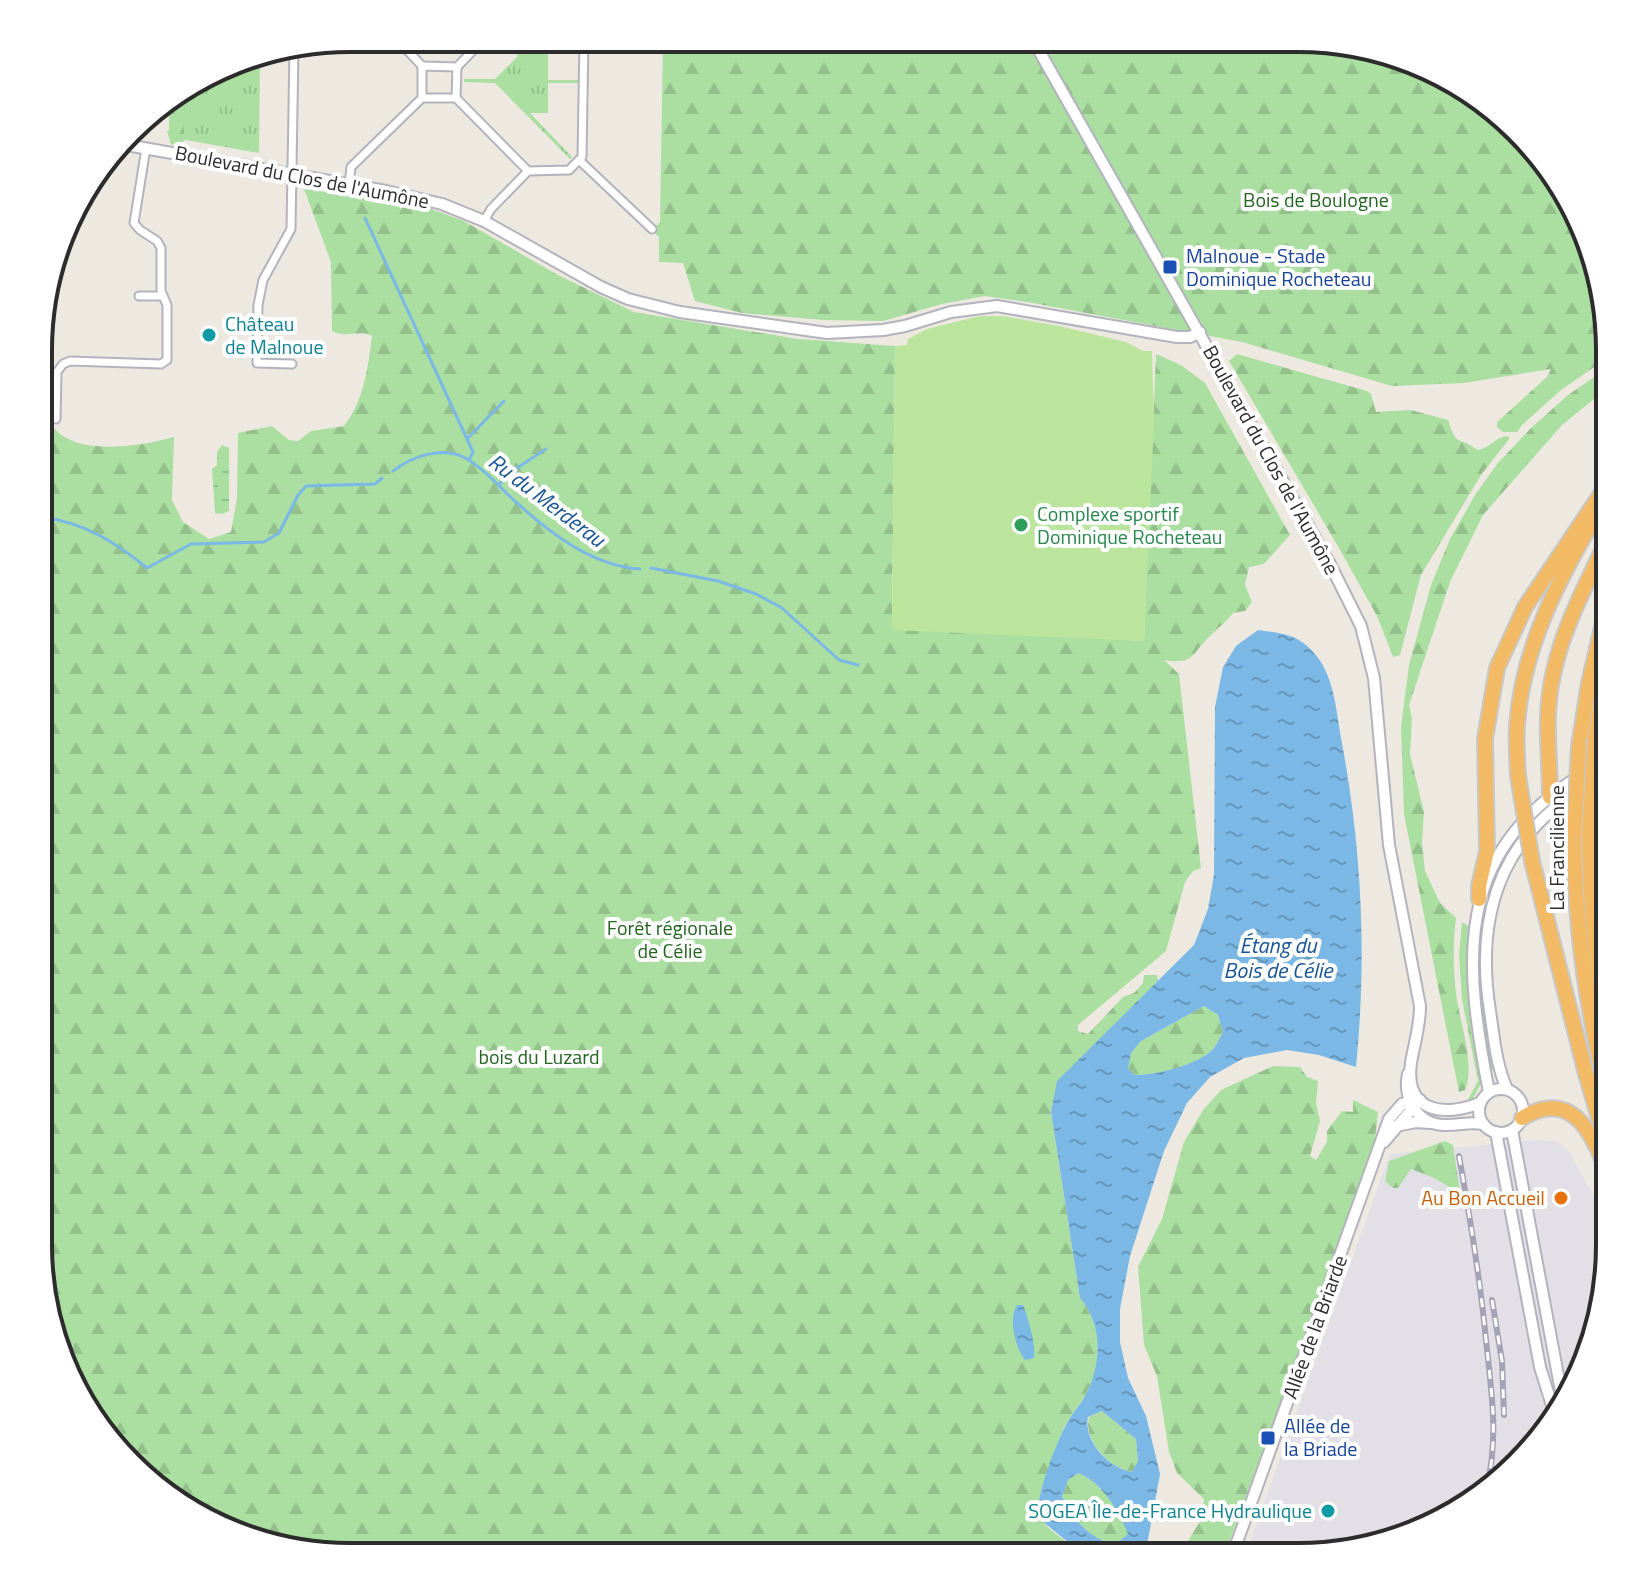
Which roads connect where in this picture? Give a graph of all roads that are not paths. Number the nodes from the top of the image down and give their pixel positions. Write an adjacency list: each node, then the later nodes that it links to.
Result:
1 (409, 52): 6 (street)
2 (471, 52): 7 (street)
3 (584, 52): 12 (street)
4 (1040, 52): 20 (main road)
5 (294, 58): 14 (street)
6 (422, 66): 7 (street); 8 (street)
7 (457, 67): 9 (street)
8 (422, 98): 9 (street); 15 (street)
9 (456, 98): 13 (street)
10 (133, 146): 11 (main road, Boulevard du Clos de l'Aumône)
11 (146, 148): 14 (main road, Boulevard du Clos de l'Aumône); 19 (street)
12 (579, 160): 13 (street); 17 (street)
13 (528, 171): 16 (street)
14 (293, 174): 15 (main road, Boulevard du Clos de l'Aumône); 21 (street)
15 (349, 184): 16 (main road, Boulevard du Clos de l'Aumône)
16 (484, 221): 20 (main road, Boulevard du Clos de l'Aumône)
17 (652, 229)
18 (139, 296): 19 (street)
19 (163, 296): 22 (street)
20 (1200, 332): 37 (main road, Boulevard du Clos de l'Aumône)
21 (292, 364)
22 (56, 419)
23 (1596, 501): 32 (highway)
24 (1596, 515): 39 (highway, bridge)
25 (1596, 564): 30 (highway)
26 (1596, 653): 31 (highway, La Francilienne, bridge)
27 (1596, 733): 31 (highway, La Francilienne, bridge)
28 (1596, 766): 30 (main road)
29 (1596, 781): 35 (main road)
30 (1550, 797): 32 (main road)
31 (1582, 837): 33 (highway, La Francilienne); 34 (highway, La Francilienne)
32 (1479, 899): 36 (main road)
33 (1596, 957)
34 (1596, 1045)
35 (1507, 1089): 36 (main road); 42 (main road)
36 (1489, 1092): 38 (main road)
37 (1414, 1103): 38 (main road); 40 (main road); 43 (main road, Allée de la Briarde); 45 (main road, Allée de la Briarde)
38 (1480, 1103): 41 (main road)
39 (1596, 1109)
40 (1433, 1123): 41 (main road); 43 (main road)
41 (1483, 1124): 44 (main road)
42 (1517, 1124): 44 (main road); 46 (highway); 47 (main road)
43 (1396, 1126): 45 (main road, Allée de la Briarde)
44 (1496, 1132): 48 (main road)
45 (1382, 1143): 49 (main road, Allée de la Briarde)
46 (1596, 1148)
47 (1560, 1386)
48 (1551, 1402)
49 (1237, 1543)

